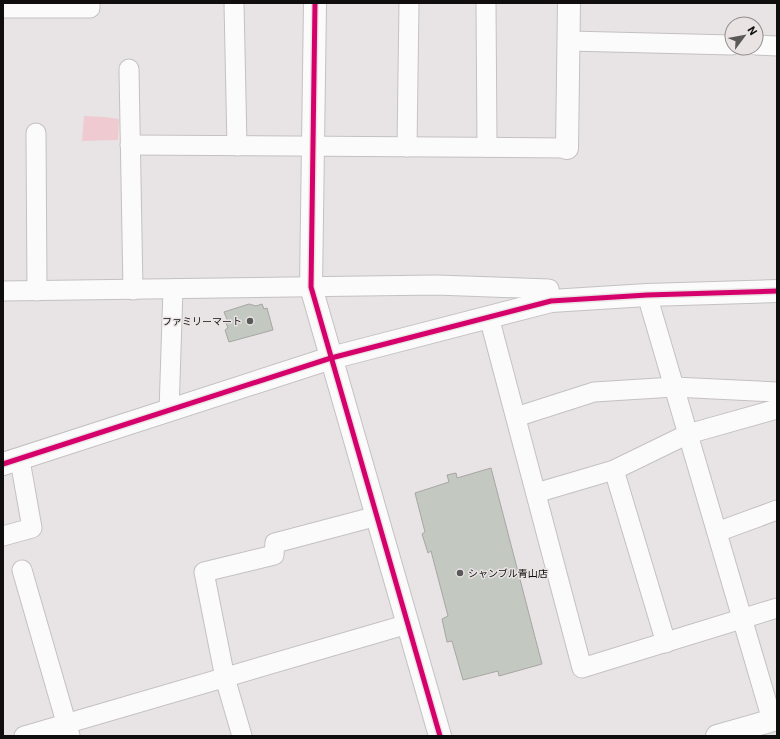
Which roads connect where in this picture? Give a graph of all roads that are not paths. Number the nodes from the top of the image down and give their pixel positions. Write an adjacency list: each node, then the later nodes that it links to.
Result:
1 (90, 3): 7 (street)
2 (234, 3): 15 (street)
3 (315, 3): 16 (street)
4 (409, 3): 17 (street)
5 (486, 3): 18 (street)
6 (569, 3): 8 (street)
7 (4, 6)
8 (569, 41): 9 (street); 19 (street)
9 (724, 45)
10 (764, 46): 11 (street)
11 (777, 46)
12 (129, 69): 14 (street)
13 (36, 133): 24 (street)
14 (130, 145): 15 (street); 22 (street)
15 (237, 146): 16 (street)
16 (313, 146): 17 (street); 20 (street)
17 (406, 146): 18 (street)
18 (487, 147): 19 (street)
19 (567, 148)
20 (311, 287): 21 (street); 27 (street); 29 (street)
21 (173, 289): 22 (street); 33 (street)
22 (133, 290): 24 (street)
23 (3, 291): 24 (street)
24 (37, 291)
25 (777, 291): 26 (street)
26 (647, 295): 27 (street); 30 (street)
27 (551, 301): 28 (street)
28 (490, 317): 29 (street); 34 (street)
29 (331, 358): 33 (street); 40 (street)
30 (674, 387): 31 (street); 34 (street); 35 (street)
31 (777, 392)
32 (777, 409): 35 (street)
33 (170, 410): 36 (street)
34 (516, 417): 38 (street)
35 (688, 434): 37 (street); 41 (street)
36 (12, 465): 42 (street)
37 (614, 470): 38 (street); 47 (street)
38 (536, 493): 47 (street)
39 (777, 510): 41 (street)
40 (377, 516): 46 (street); 48 (street)
41 (717, 532): 45 (street)
42 (3, 536)
43 (22, 570): 50 (street)
44 (777, 608): 45 (street)
45 (742, 619): 47 (street); 49 (street)
46 (408, 624): 48 (street); 53 (street)
47 (666, 642)
48 (225, 678): 50 (street); 52 (street)
49 (775, 720): 54 (street)
50 (68, 730): 51 (street)
51 (24, 736)
52 (242, 736)
53 (440, 736)
54 (716, 736)

